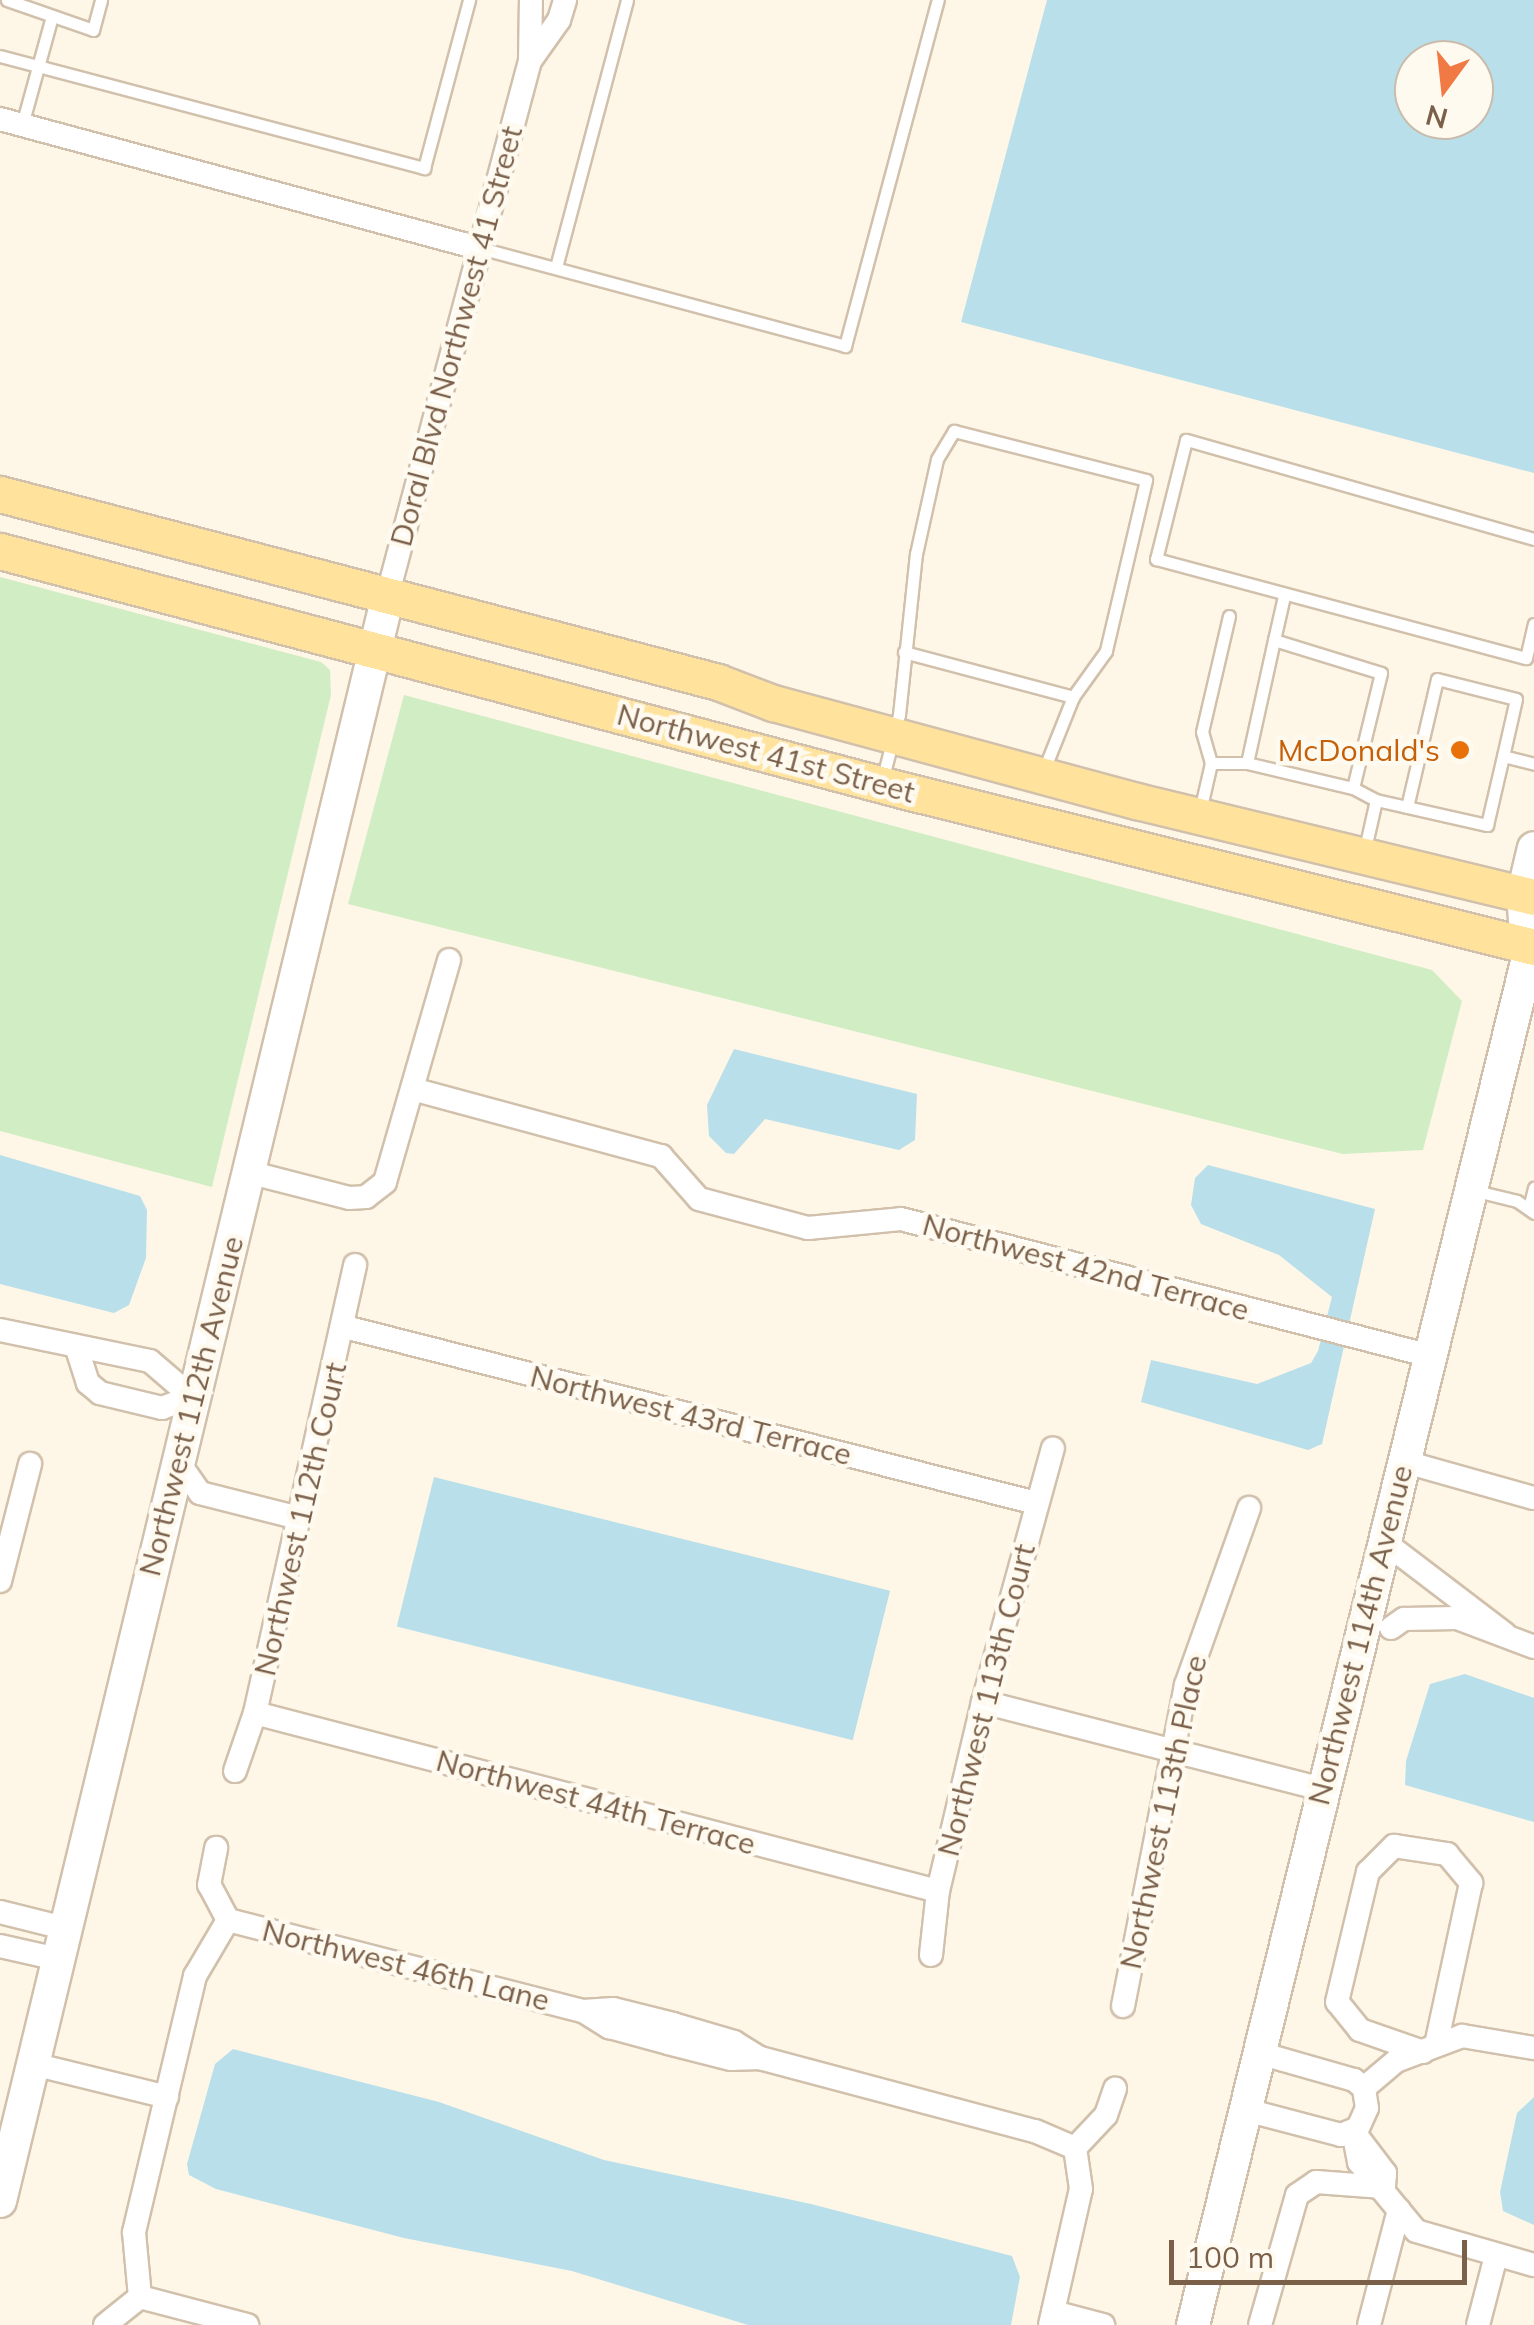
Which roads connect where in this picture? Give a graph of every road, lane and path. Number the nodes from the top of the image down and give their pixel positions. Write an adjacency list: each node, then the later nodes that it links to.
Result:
1 (7, 0): 8 (lane)
2 (102, 0): 8 (lane)
3 (468, 0): 11 (lane)
4 (532, 0): 10 (street, Doral Blvd Northwest 41 Street)
5 (565, 0): 10 (street, Doral Blvd Northwest 41 Street)
6 (627, 0): 14 (lane)
7 (938, 0): 14 (lane)
8 (52, 20): 11 (lane)
9 (0, 56): 11 (lane)
10 (530, 61): 13 (street, Doral Blvd Northwest 41 Street)
11 (39, 67): 12 (lane)
12 (11, 122): 13 (street)
13 (479, 248): 14 (lane); 20 (street, Doral Blvd Northwest 41 Street)
14 (556, 267)
15 (0, 494): 20 (main road, Northwest 41st Street)
16 (0, 506): 20 (main road, Northwest 41st Street)
17 (1534, 539): 19 (lane)
18 (0, 550): 24 (main road, Northwest 41st Street)
19 (1284, 596): 22 (lane); 23 (lane)
20 (386, 603): 24 (street, Northwest 112th Avenue); 27 (main road, Northwest 41st Street)
21 (1228, 616): 29 (lane)
22 (1534, 624)
23 (1274, 640): 30 (lane); 34 (lane)
24 (374, 650): 33 (main road, Northwest 41st Street); 45 (street, Northwest 112th Avenue)
25 (904, 652): 26 (lane); 26 (lane); 27 (lane)
26 (1074, 697): 32 (lane)
27 (894, 736): 32 (main road, Northwest 41st Street); 33 (lane)
28 (1503, 756): 31 (lane); 36 (lane); 36 (lane)
29 (1211, 763): 30 (lane); 37 (lane)
30 (1247, 763): 34 (lane)
31 (1534, 764)
32 (1042, 776): 37 (main road, Northwest 41st Street)
33 (882, 784): 38 (main road, Northwest 41st Street)
34 (1353, 788): 35 (lane)
35 (1376, 800): 36 (lane); 40 (lane)
36 (1408, 807)
37 (1198, 817): 38 (main road); 40 (main road, Northwest 41st Street)
38 (1133, 846): 42 (main road, Northwest 41st Street)
39 (1534, 848): 41 (street, Northwest 114th Avenue)
40 (1364, 853): 41 (main road, Northwest 41st Street)
41 (1528, 896): 42 (street, Northwest 114th Avenue)
42 (1532, 942): 47 (street, Northwest 114th Avenue)
43 (448, 960): 44 (street)
44 (416, 1090): 45 (street); 53 (street, Northwest 42nd Terrace)
45 (248, 1172): 57 (street, Northwest 112th Avenue)
46 (1534, 1188): 48 (lane)
47 (1468, 1189): 48 (lane); 53 (street, Northwest 114th Avenue)
48 (1531, 1211)
49 (356, 1265): 50 (street, Northwest 112th Court)
50 (345, 1327): 63 (street, Northwest 43rd Terrace); 65 (street, Northwest 112th Court)
51 (0, 1330): 52 (street)
52 (86, 1352): 54 (street); 55 (street); 56 (street)
53 (1428, 1355): 60 (street, Northwest 114th Avenue)
54 (123, 1368): 55 (street); 56 (street)
55 (155, 1369): 57 (street)
56 (116, 1397): 57 (street)
57 (192, 1397): 59 (street, Northwest 112th Avenue)
58 (1052, 1448): 63 (street, Northwest 113th Court)
59 (177, 1460): 65 (street); 82 (street, Northwest 112th Avenue)
60 (1402, 1460): 62 (street); 66 (street, Northwest 114th Avenue)
61 (30, 1464): 67 (street)
62 (1534, 1498)
63 (1036, 1502): 73 (street, Northwest 113th Court)
64 (1249, 1508): 75 (street, Northwest 113th Place)
65 (300, 1518): 74 (street, Northwest 112th Court)
66 (1383, 1541): 68 (street); 70 (street, Northwest 114th Avenue)
67 (2, 1566)
68 (1444, 1585): 69 (street); 71 (street)
69 (1436, 1618): 70 (street); 71 (street)
70 (1376, 1629): 71 (street); 77 (street, Northwest 114th Avenue)
71 (1505, 1634): 72 (street)
72 (1534, 1646)
73 (984, 1702): 75 (street); 79 (street, Northwest 113th Court)
74 (255, 1713): 76 (street, Northwest 112th Court); 79 (street, Northwest 44th Terrace)
75 (1170, 1750): 77 (street); 85 (street, Northwest 113th Place)
76 (235, 1772)
77 (1324, 1790): 88 (street, Northwest 114th Avenue)
78 (216, 1848): 81 (street)
79 (938, 1891): 84 (street, Northwest 113th Court)
80 (0, 1912): 82 (street)
81 (228, 1920): 92 (street); 95 (street, Northwest 46th Lane)
82 (61, 1944): 83 (street); 89 (street, Northwest 112th Avenue)
83 (0, 1946)
84 (931, 1955)
85 (1123, 2006)
86 (1429, 2048): 86 (street); 87 (street); 90 (street)
87 (1534, 2048)
88 (1259, 2053): 90 (street); 93 (street, Northwest 114th Avenue)
89 (33, 2064): 92 (street); 97 (street, Northwest 112th Avenue)
90 (1364, 2088): 94 (street)
91 (1115, 2089): 95 (street)
92 (167, 2097): 101 (street)
93 (1246, 2110): 94 (street); 106 (street, Northwest 114th Avenue)
94 (1353, 2132): 96 (street)
95 (1075, 2148): 102 (street)
96 (1384, 2186): 98 (street); 107 (street)
97 (0, 2201)
98 (1399, 2210): 99 (street); 108 (street)
99 (1496, 2256): 100 (street); 109 (street)
100 (1534, 2266)
101 (140, 2297): 103 (street); 104 (street)
102 (1052, 2319): 105 (street)
103 (105, 2325)
104 (247, 2325)
105 (1100, 2325)
106 (1193, 2325)
107 (1260, 2325)
108 (1369, 2325)
109 (1478, 2325)

